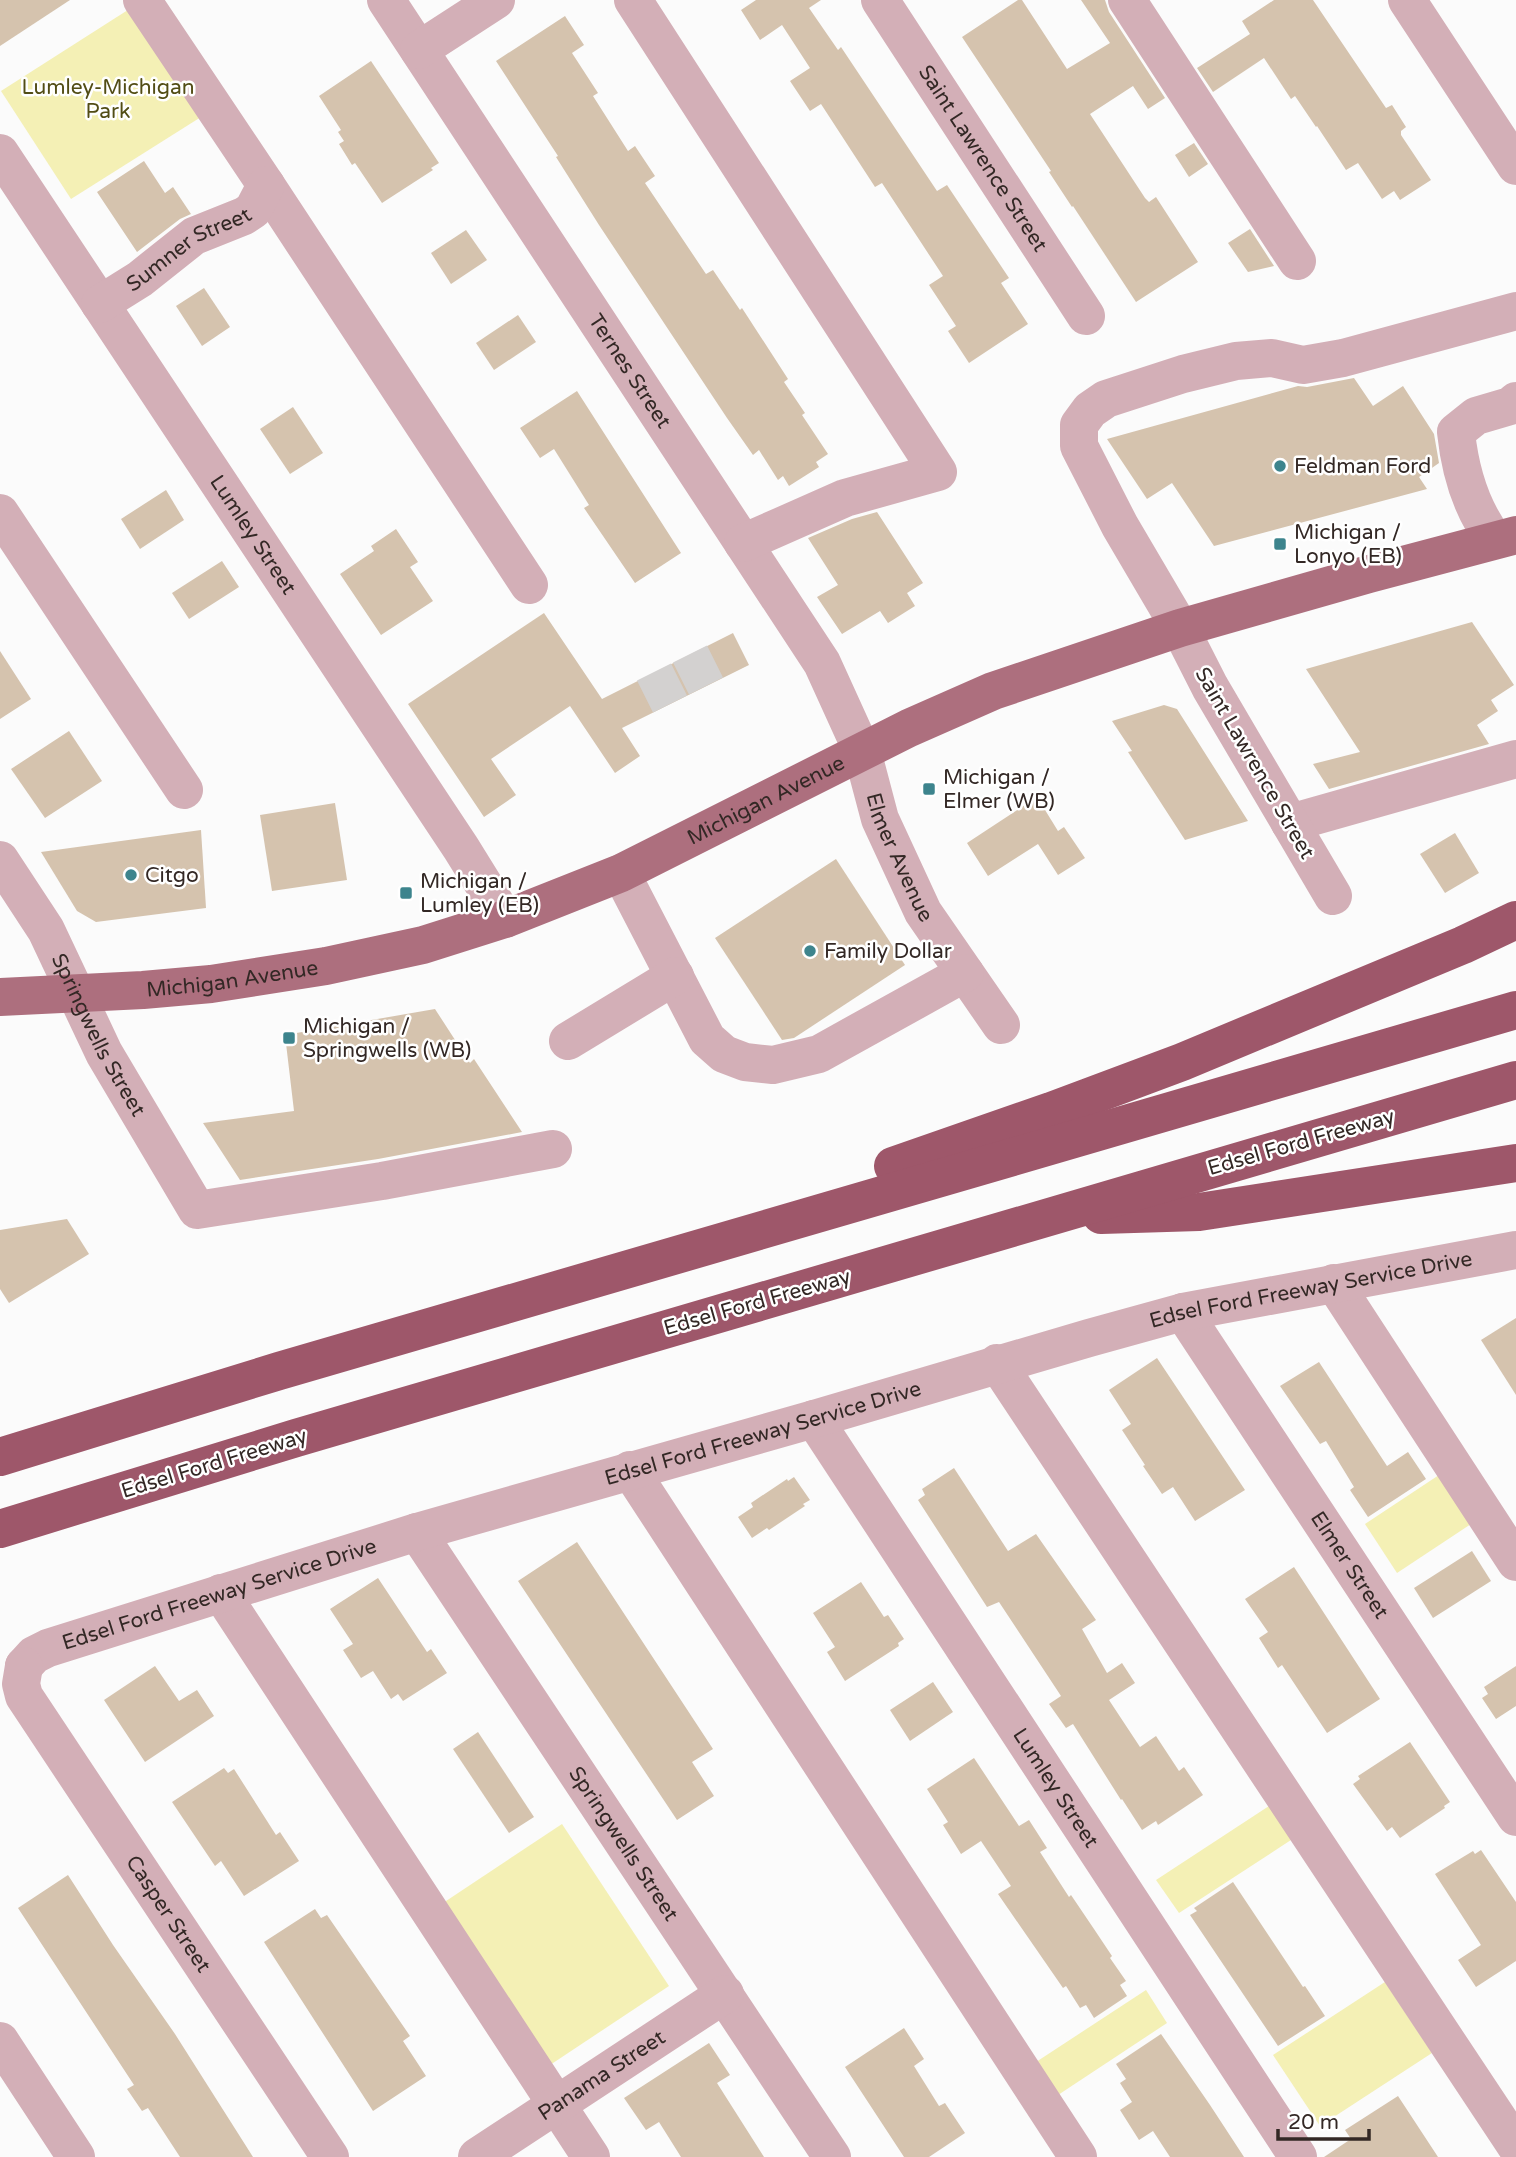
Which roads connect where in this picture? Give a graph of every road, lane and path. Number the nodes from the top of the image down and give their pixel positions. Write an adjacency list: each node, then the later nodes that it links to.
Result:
1 (142, 0): 11 (street)
2 (386, 0): 8 (street, Ternes Street)
3 (496, 0): 8 (street)
4 (633, 0): 19 (street)
5 (880, 0): 14 (street, Saint Lawrence Street)
6 (1127, 0): 12 (street)
7 (1407, 0): 10 (street)
8 (419, 50): 19 (street, Ternes Street)
9 (0, 153): 13 (street, Lumley Street)
10 (1516, 166)
11 (266, 185): 13 (street, Sumner Street); 20 (street)
12 (1297, 261)
13 (100, 304): 29 (street, Lumley Street)
14 (1086, 316)
15 (1512, 320): 21 (street, Saint Lawrence Street)
16 (1516, 401): 18 (street)
17 (0, 513): 24 (street)
18 (1506, 538): 21 (main road, Michigan Avenue)
19 (743, 543): 22 (street, Ternes Street)
20 (528, 585)
21 (1180, 628): 22 (main road, Michigan Avenue); 25 (street, Saint Lawrence Street)
22 (862, 751): 27 (main road, Michigan Avenue); 31 (street, Elmer Avenue)
23 (1516, 759): 25 (street)
24 (184, 790)
25 (1290, 823): 28 (street, Saint Lawrence Street)
26 (0, 860): 33 (street, Springwells Street)
27 (621, 873): 29 (main road, Michigan Avenue); 32 (street)
28 (1333, 896)
29 (505, 919): 33 (main road, Michigan Avenue)
30 (1516, 920): 41 (highway)
31 (965, 973): 32 (street); 36 (street, Elmer Avenue)
32 (675, 976): 37 (street)
33 (76, 994): 34 (main road, Michigan Avenue); 39 (street, Springwells Street)
34 (0, 997)
35 (1516, 1010): 41 (highway)
36 (1000, 1025)
37 (568, 1041)
38 (1516, 1080): 42 (highway, Edsel Ford Freeway)
39 (553, 1149)
40 (1516, 1163): 42 (highway)
41 (807, 1216): 48 (highway)
42 (1046, 1216): 50 (highway, Edsel Ford Freeway)
43 (1516, 1250): 44 (street, Edsel Ford Freeway Service Drive)
44 (1334, 1283): 45 (street, Edsel Ford Freeway Service Drive); 52 (street)
45 (1183, 1312): 46 (street, Edsel Ford Freeway Service Drive); 55 (street, Elmer Street)
46 (997, 1363): 47 (street, Edsel Ford Freeway Service Drive); 59 (street)
47 (814, 1419): 49 (street, Edsel Ford Freeway Service Drive); 66 (street, Lumley Street)
48 (0, 1457)
49 (630, 1470): 51 (street, Edsel Ford Freeway Service Drive); 65 (street)
50 (0, 1529)
51 (417, 1532): 53 (street, Edsel Ford Freeway Service Drive); 56 (street, Springwells Street)
52 (1516, 1562)
53 (221, 1593): 54 (street, Edsel Ford Freeway Service Drive); 58 (street)
54 (12, 1665): 61 (street, Casper Street)
55 (1516, 1817)
56 (725, 1994): 58 (street, Panama Street); 64 (street, Springwells Street)
57 (0, 2040): 60 (street)
58 (557, 2105): 62 (street, Panama Street); 63 (street)
59 (1516, 2146)
60 (76, 2157)
61 (330, 2157)
62 (477, 2157)
63 (591, 2157)
64 (832, 2157)
65 (1078, 2157)
66 (1298, 2157)

